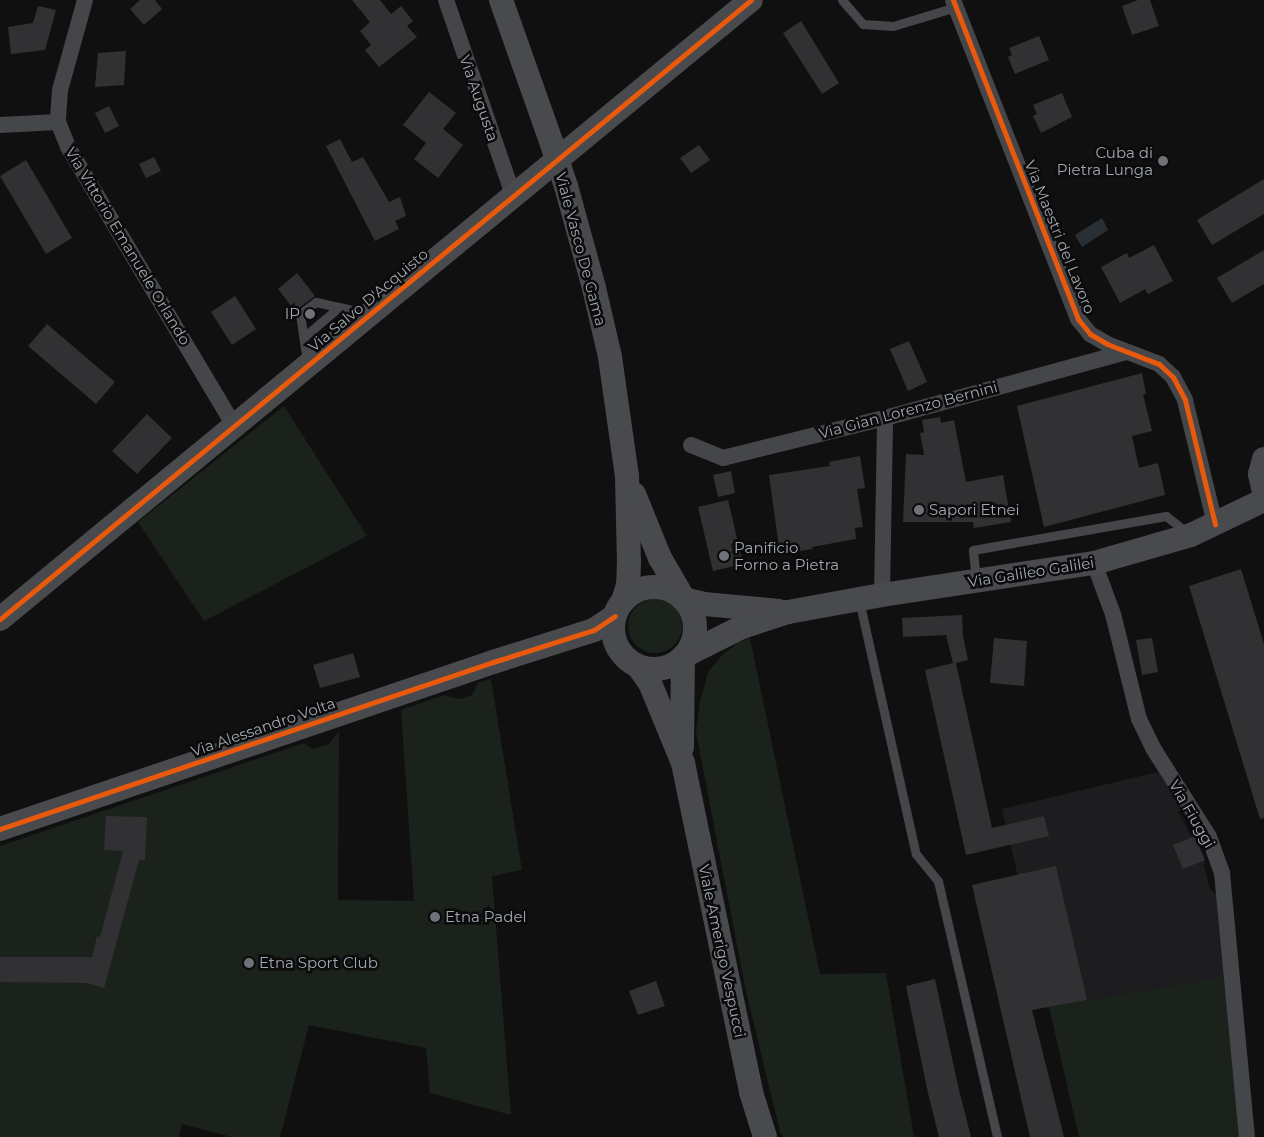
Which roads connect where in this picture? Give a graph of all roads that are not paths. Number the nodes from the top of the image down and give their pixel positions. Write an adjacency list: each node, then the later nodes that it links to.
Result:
1 (86, 0): 7 (street, Via Vittorio Emanuele Orlando)
2 (446, 0): 9 (street, Via Augusta)
3 (501, 0): 19 (street, Viale Vasco De Gama, bridge)
4 (751, 0): 9 (street, Via Salvo D'Acquisto)
5 (842, 0): 6 (lane)
6 (955, 4): 13 (street, Via Maestri del Lavoro)
7 (58, 122): 8 (street); 16 (street, Via Vittorio Emanuele Orlando)
8 (0, 125)
9 (513, 195): 11 (street, Via Salvo D'Acquisto)
10 (338, 308): 11 (lane); 12 (lane); 12 (lane)
11 (371, 314): 14 (street, Via Salvo D'Acquisto)
12 (305, 336): 14 (lane)
13 (1126, 352): 15 (street, Via Gian Lorenzo Bernini); 22 (street, Via Maestri del Lavoro)
14 (307, 366): 16 (street, Via Salvo D'Acquisto)
15 (885, 418): 17 (street, Via Gian Lorenzo Bernini); 26 (street)
16 (234, 425): 31 (street, Via Salvo D'Acquisto)
17 (691, 445)
18 (1264, 459): 20 (street)
19 (627, 476): 27 (street); 29 (street)
20 (1264, 492)
21 (1264, 500): 22 (street, Via Galileo Galilei)
22 (1215, 524): 23 (street, Via Galileo Galilei)
23 (1191, 535): 24 (street, Via Galileo Galilei); 25 (lane)
24 (1094, 563): 25 (street, Via Galileo Galilei); 39 (street, Via Fiuggi)
25 (976, 581): 26 (street, Via Galileo Galilei)
26 (882, 595): 28 (street, Via Galileo Galilei)
27 (682, 598): 29 (street); 30 (street); 33 (street)
28 (859, 600): 30 (street, Via Galileo Galilei); 38 (lane)
29 (619, 609): 32 (street); 34 (street)
30 (788, 612): 33 (street)
31 (0, 619)
32 (535, 650): 34 (street); 36 (street, Via Alessandro Volta)
33 (685, 656): 34 (street); 35 (street)
34 (631, 661): 35 (street)
35 (683, 763): 37 (street, Viale Amerigo Vespucci)
36 (0, 829)
37 (765, 1137)
38 (997, 1137)
39 (1247, 1137)

